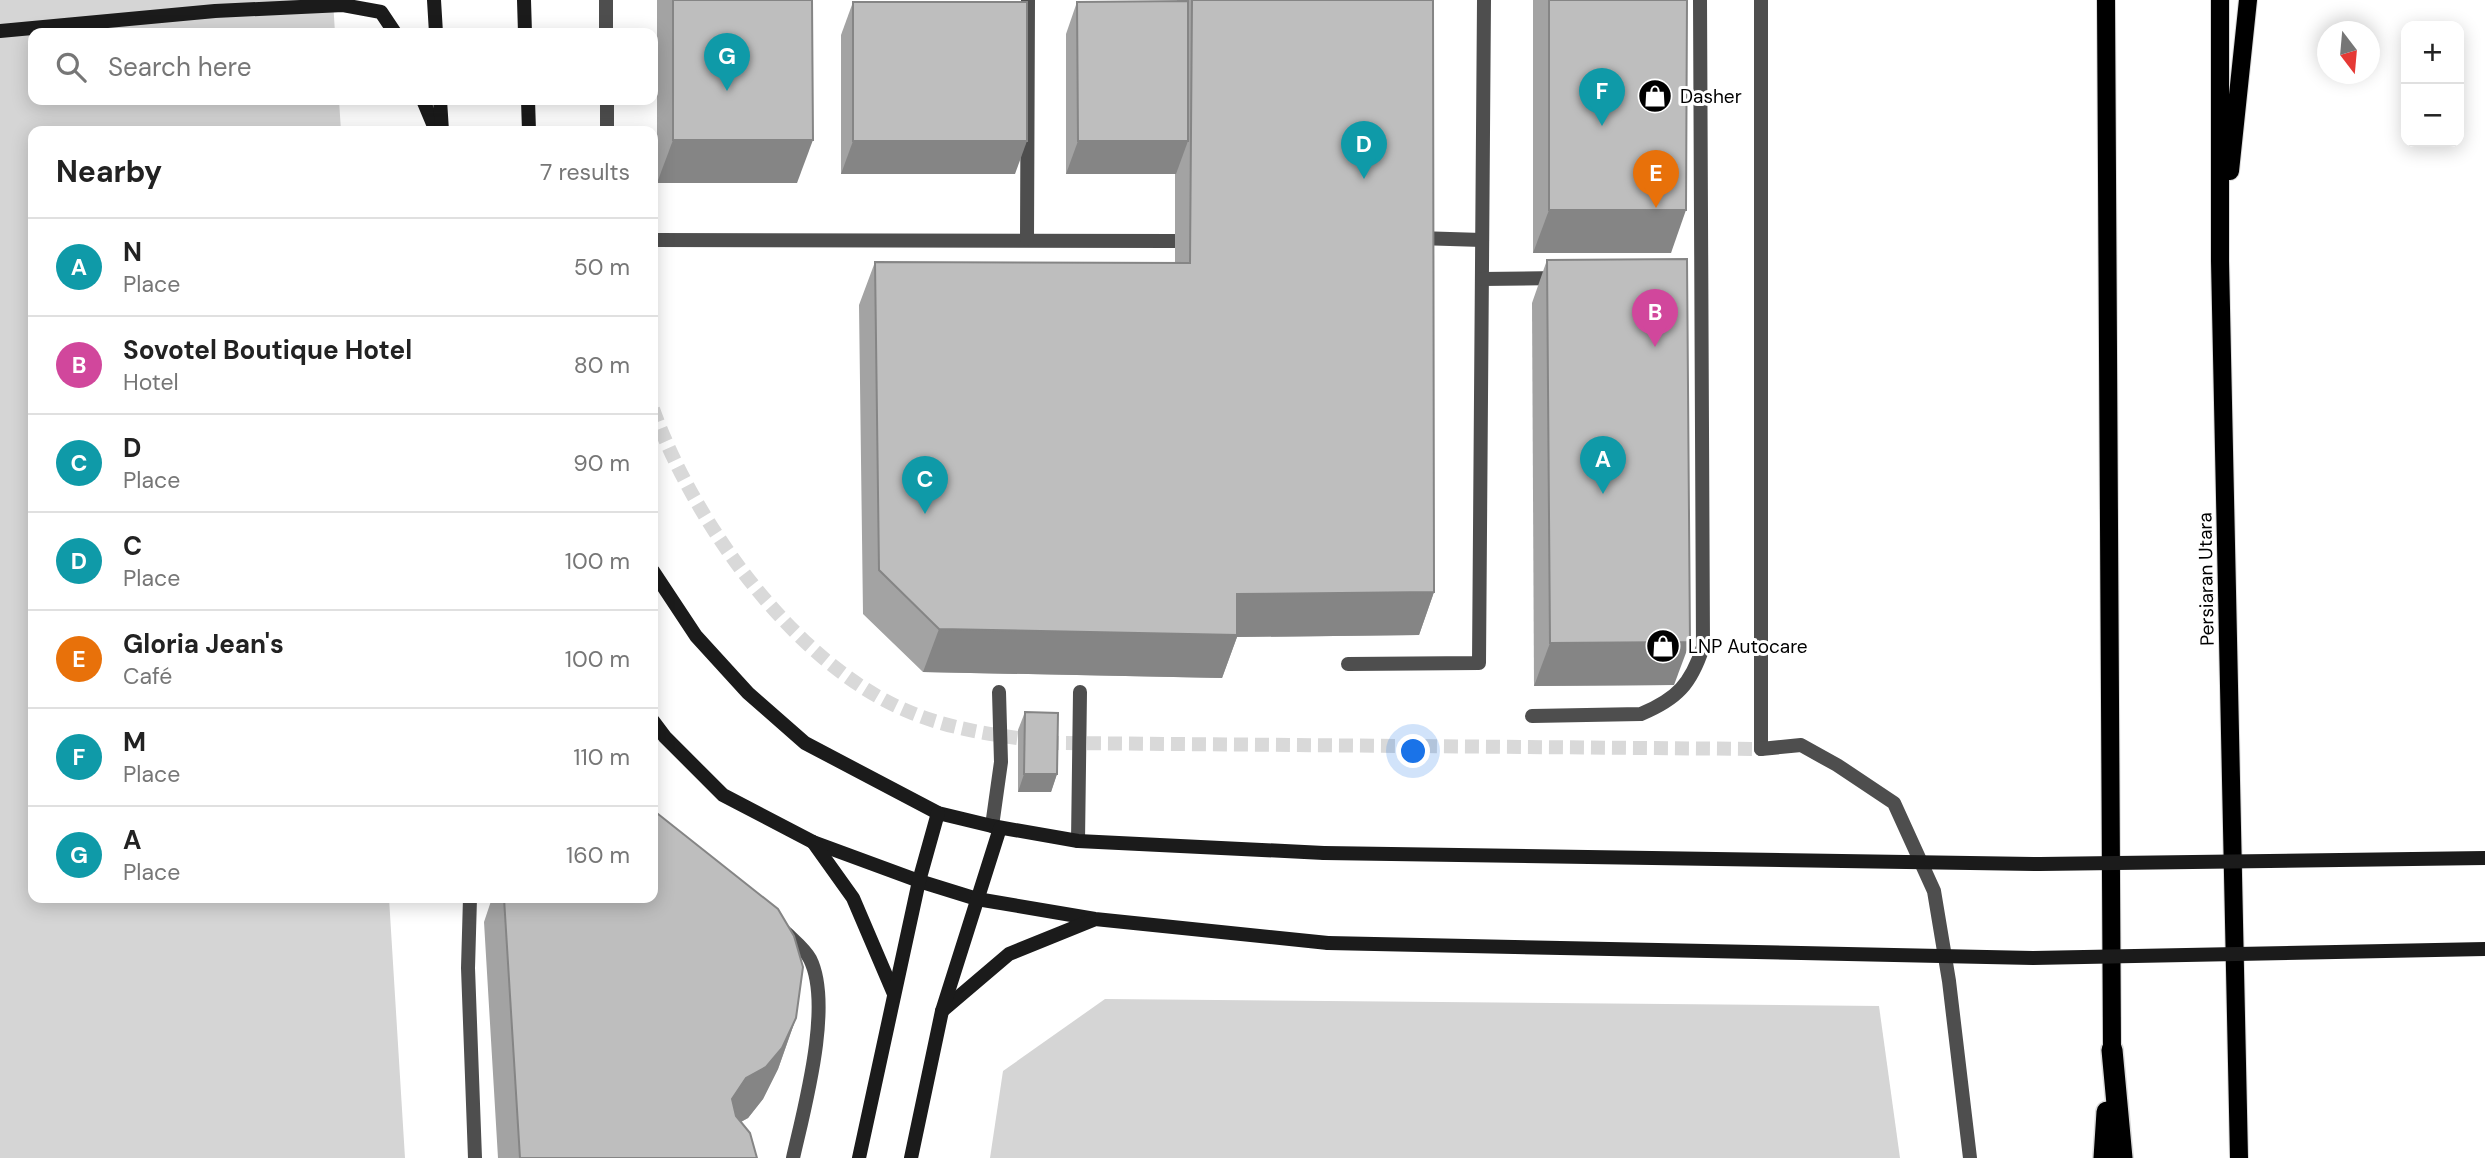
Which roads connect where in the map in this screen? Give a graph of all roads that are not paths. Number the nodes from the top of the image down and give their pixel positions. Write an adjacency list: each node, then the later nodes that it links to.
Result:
1 (434, 0): 14 (street)
2 (524, 0): 15 (street)
3 (606, 0): 16 (street)
4 (1028, 0): 27 (street)
5 (1484, 0): 30 (street)
6 (1700, 0): 38 (street)
7 (1761, 0): 58 (street)
8 (2106, 0): 53 (main road)
9 (2220, 0): 31 (main road, Persiaran Utara)
10 (2248, 0): 31 (main road)
11 (28, 28): 17 (street)
12 (32, 28): 13 (street)
13 (392, 28)
14 (436, 28)
15 (525, 28)
16 (606, 28)
17 (0, 31)
18 (425, 105): 22 (street)
19 (440, 105): 23 (street)
20 (528, 105): 24 (street)
21 (607, 105): 25 (street)
22 (434, 126)
23 (442, 126)
24 (529, 126)
25 (607, 126)
26 (1418, 238): 30 (street)
27 (1027, 239): 28 (street); 29 (street)
28 (658, 240)
29 (1175, 240)
30 (1482, 240): 33 (street)
31 (2220, 261): 61 (main road, Persiaran Utara)
32 (1571, 278): 33 (street)
33 (1482, 279): 35 (street)
34 (658, 579): 40 (street)
35 (1348, 664)
36 (999, 692): 41 (street)
37 (1080, 692): 42 (street)
38 (1532, 716)
39 (658, 728): 43 (street)
40 (938, 813): 41 (street); 45 (street)
41 (996, 827): 42 (street); 46 (street)
42 (1079, 841): 44 (street, bridge)
43 (813, 842): 45 (street); 51 (street)
44 (2485, 858)
45 (919, 881): 46 (street); 51 (street)
46 (977, 899): 48 (street); 52 (street)
47 (470, 903): 54 (street)
48 (1095, 919): 50 (street, bridge); 52 (street)
49 (772, 922): 55 (street)
50 (2485, 949)
51 (894, 994): 56 (street)
52 (942, 1011): 57 (street)
53 (2112, 1050): 59 (highway); 60 (highway)
54 (475, 1158)
55 (793, 1158)
56 (859, 1158)
57 (911, 1158)
58 (1970, 1158)
59 (2104, 1158)
60 (2122, 1158)
61 (2239, 1158)

